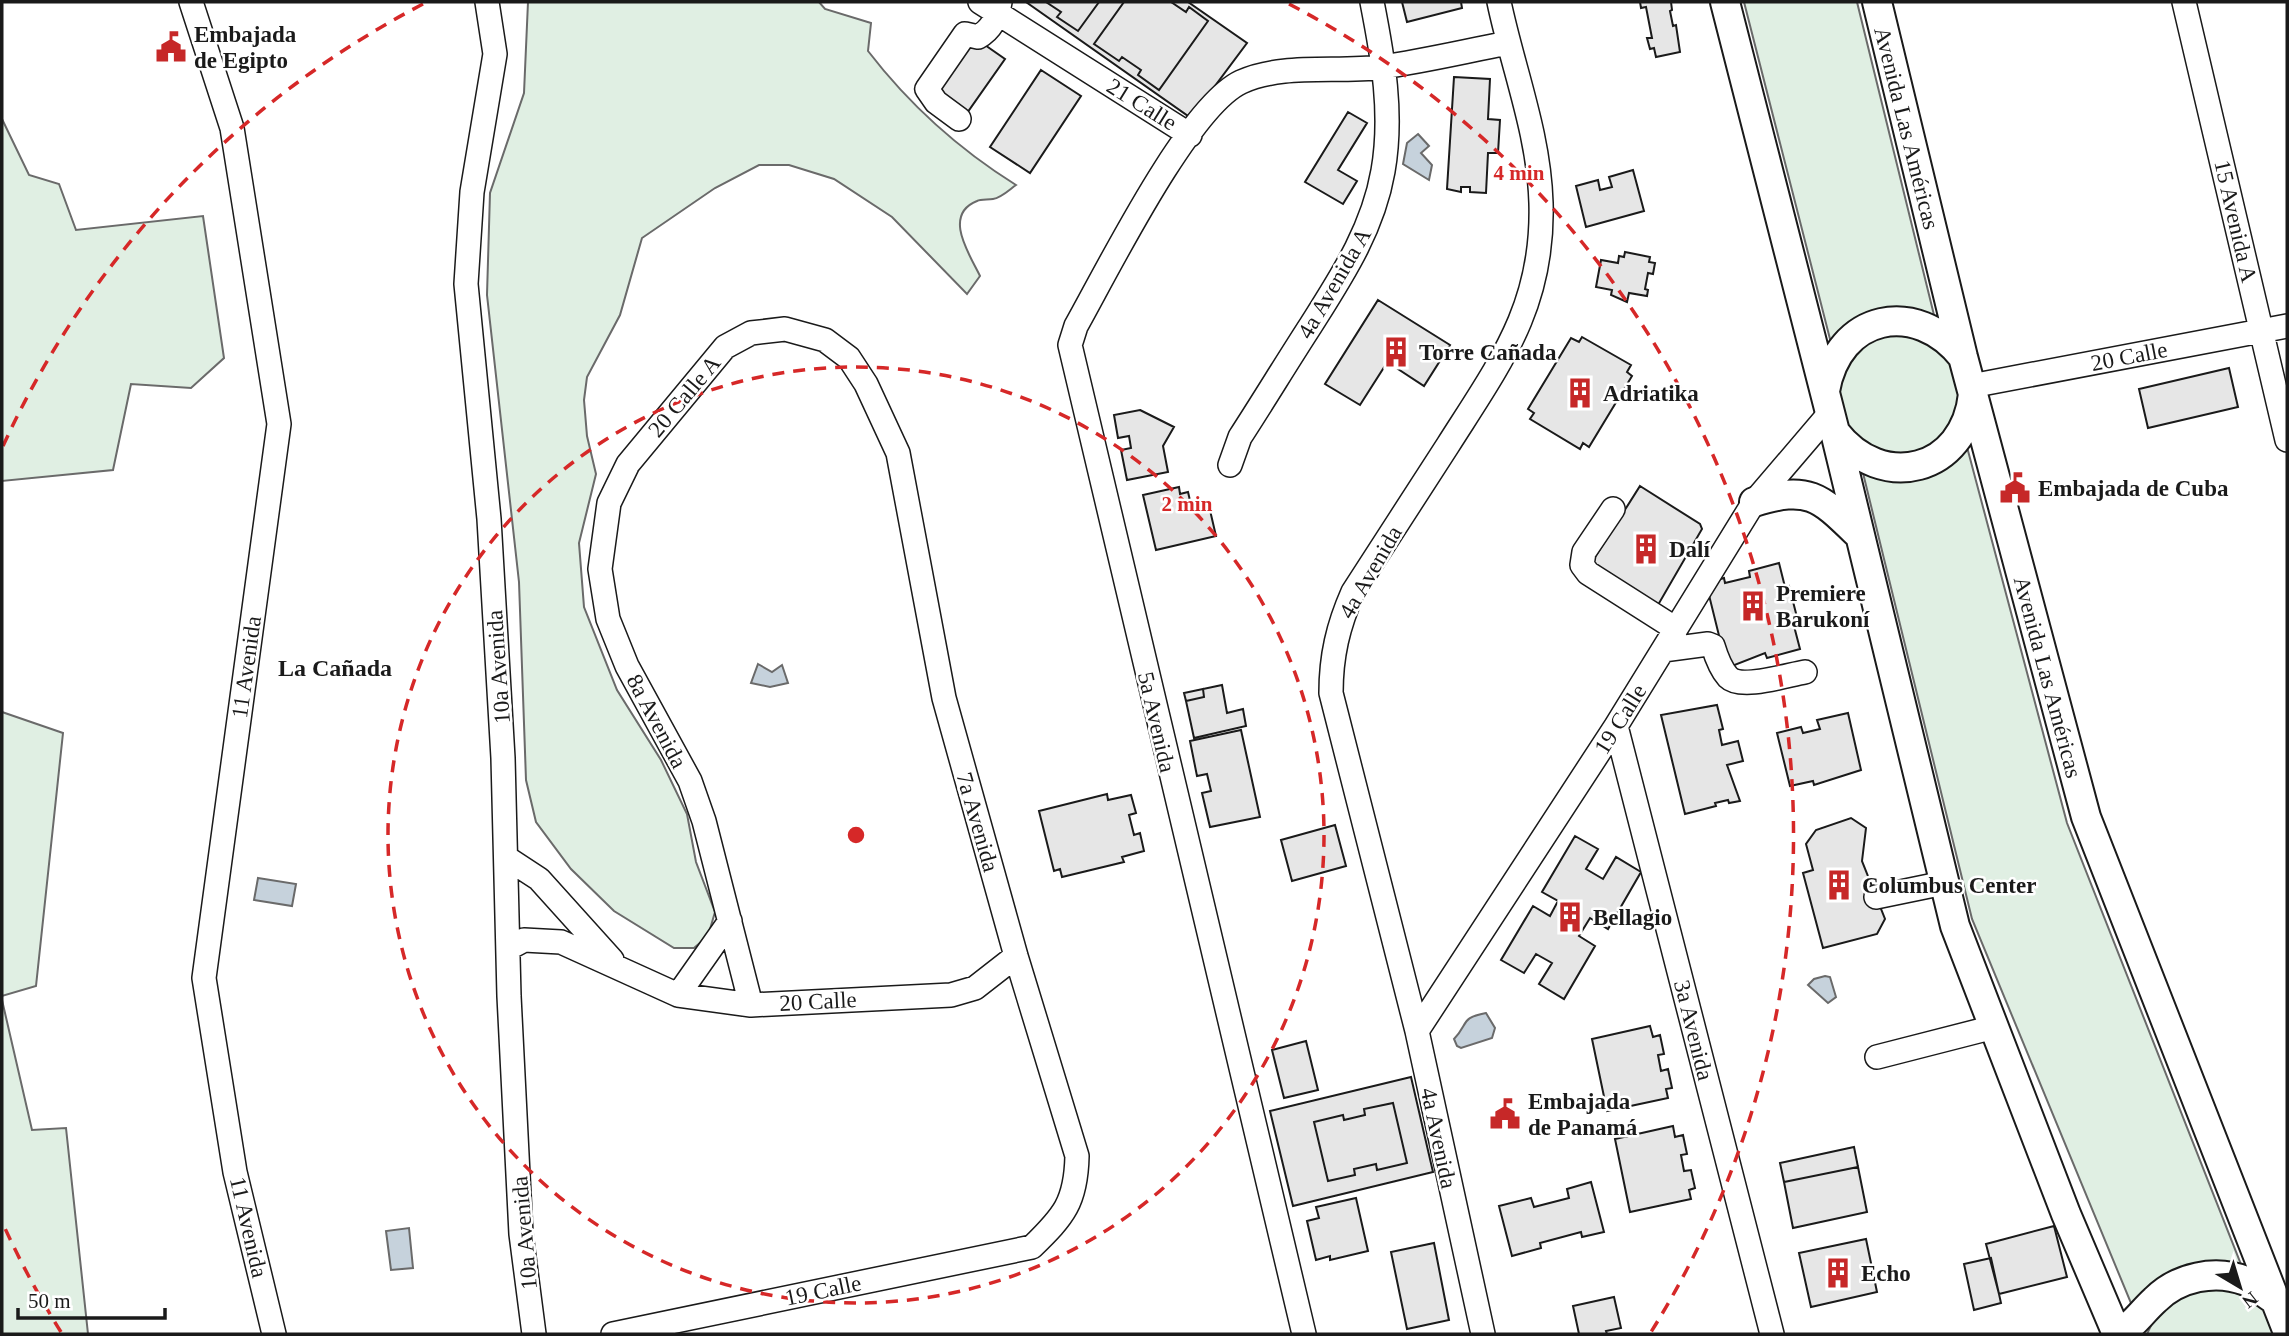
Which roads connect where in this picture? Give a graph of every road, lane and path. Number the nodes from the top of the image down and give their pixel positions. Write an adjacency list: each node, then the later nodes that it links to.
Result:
1 (191, 2): 44 (street, 11 Avenida)
2 (487, 2): 29 (street, 10a Avenida)
3 (1372, 2): 10 (street, 4a Avenida A)
4 (1499, 2): 9 (street, 4a Avenida)
5 (1725, 2): 18 (main road)
6 (1877, 2): 15 (main road, Avenida Las Américas)
7 (2184, 2): 14 (street, 15 Avenida A)
8 (993, 6): 11 (street); 12 (street, 21 Calle)
9 (1507, 43): 10 (street, 21 Calle); 39 (street, 4a Avenida)
10 (1385, 66): 12 (street, 21 Calle); 20 (street, 4a Avenida A)
11 (959, 119)
12 (1190, 135): 47 (street, 5a Avenida)
13 (2287, 326): 14 (street, 20 Calle)
14 (2262, 332): 17 (street, 20 Calle); 19 (street, 15 Avenida A)
15 (1963, 357): 17 (main road, Avenida Las Américas); 18 (main road)
16 (866, 384): 23 (street, 20 Calle A); 34 (street, 7a Avenida)
17 (1972, 390): 18 (main road); 42 (main road, Avenida Las Américas)
18 (1830, 413): 21 (street, 19 Calle); 24 (main road)
19 (2287, 440)
20 (1230, 466)
21 (1754, 502): 24 (main road); 25 (street, 19 Calle)
22 (1613, 509): 25 (street)
23 (607, 518): 32 (street, 8a Avenida)
24 (1858, 534): 30 (main road)
25 (1676, 629): 26 (street, 19 Calle)
26 (1663, 650): 27 (street); 28 (street, 19 Calle)
27 (1805, 672)
28 (1616, 726): 39 (street, 19 Calle); 49 (street, 3a Avenida)
29 (507, 858): 33 (street, 10a Avenida); 35 (street, 20 Calle)
30 (1944, 883): 31 (street); 38 (main road)
31 (1876, 897)
32 (730, 921): 36 (street); 37 (street, 8a Avenida)
33 (509, 948): 35 (street, 20 Calle); 45 (street, 10a Avenida)
34 (1016, 956): 37 (street, 20 Calle); 41 (street, 7a Avenida)
35 (616, 965): 36 (street, 20 Calle)
36 (678, 995): 37 (street, 20 Calle)
37 (751, 1004)
38 (1994, 1027): 40 (street); 50 (main road)
39 (1417, 1031): 48 (street, 4a Avenida)
40 (1877, 1057)
41 (1032, 1247): 46 (street, 19 Calle)
42 (2281, 1301): 43 (main road, Avenida Las Américas); 50 (main road)
43 (2287, 1330)
44 (274, 1334)
45 (534, 1334)
46 (613, 1334)
47 (1304, 1334)
48 (1483, 1334)
49 (1772, 1334)
50 (2119, 1334)

